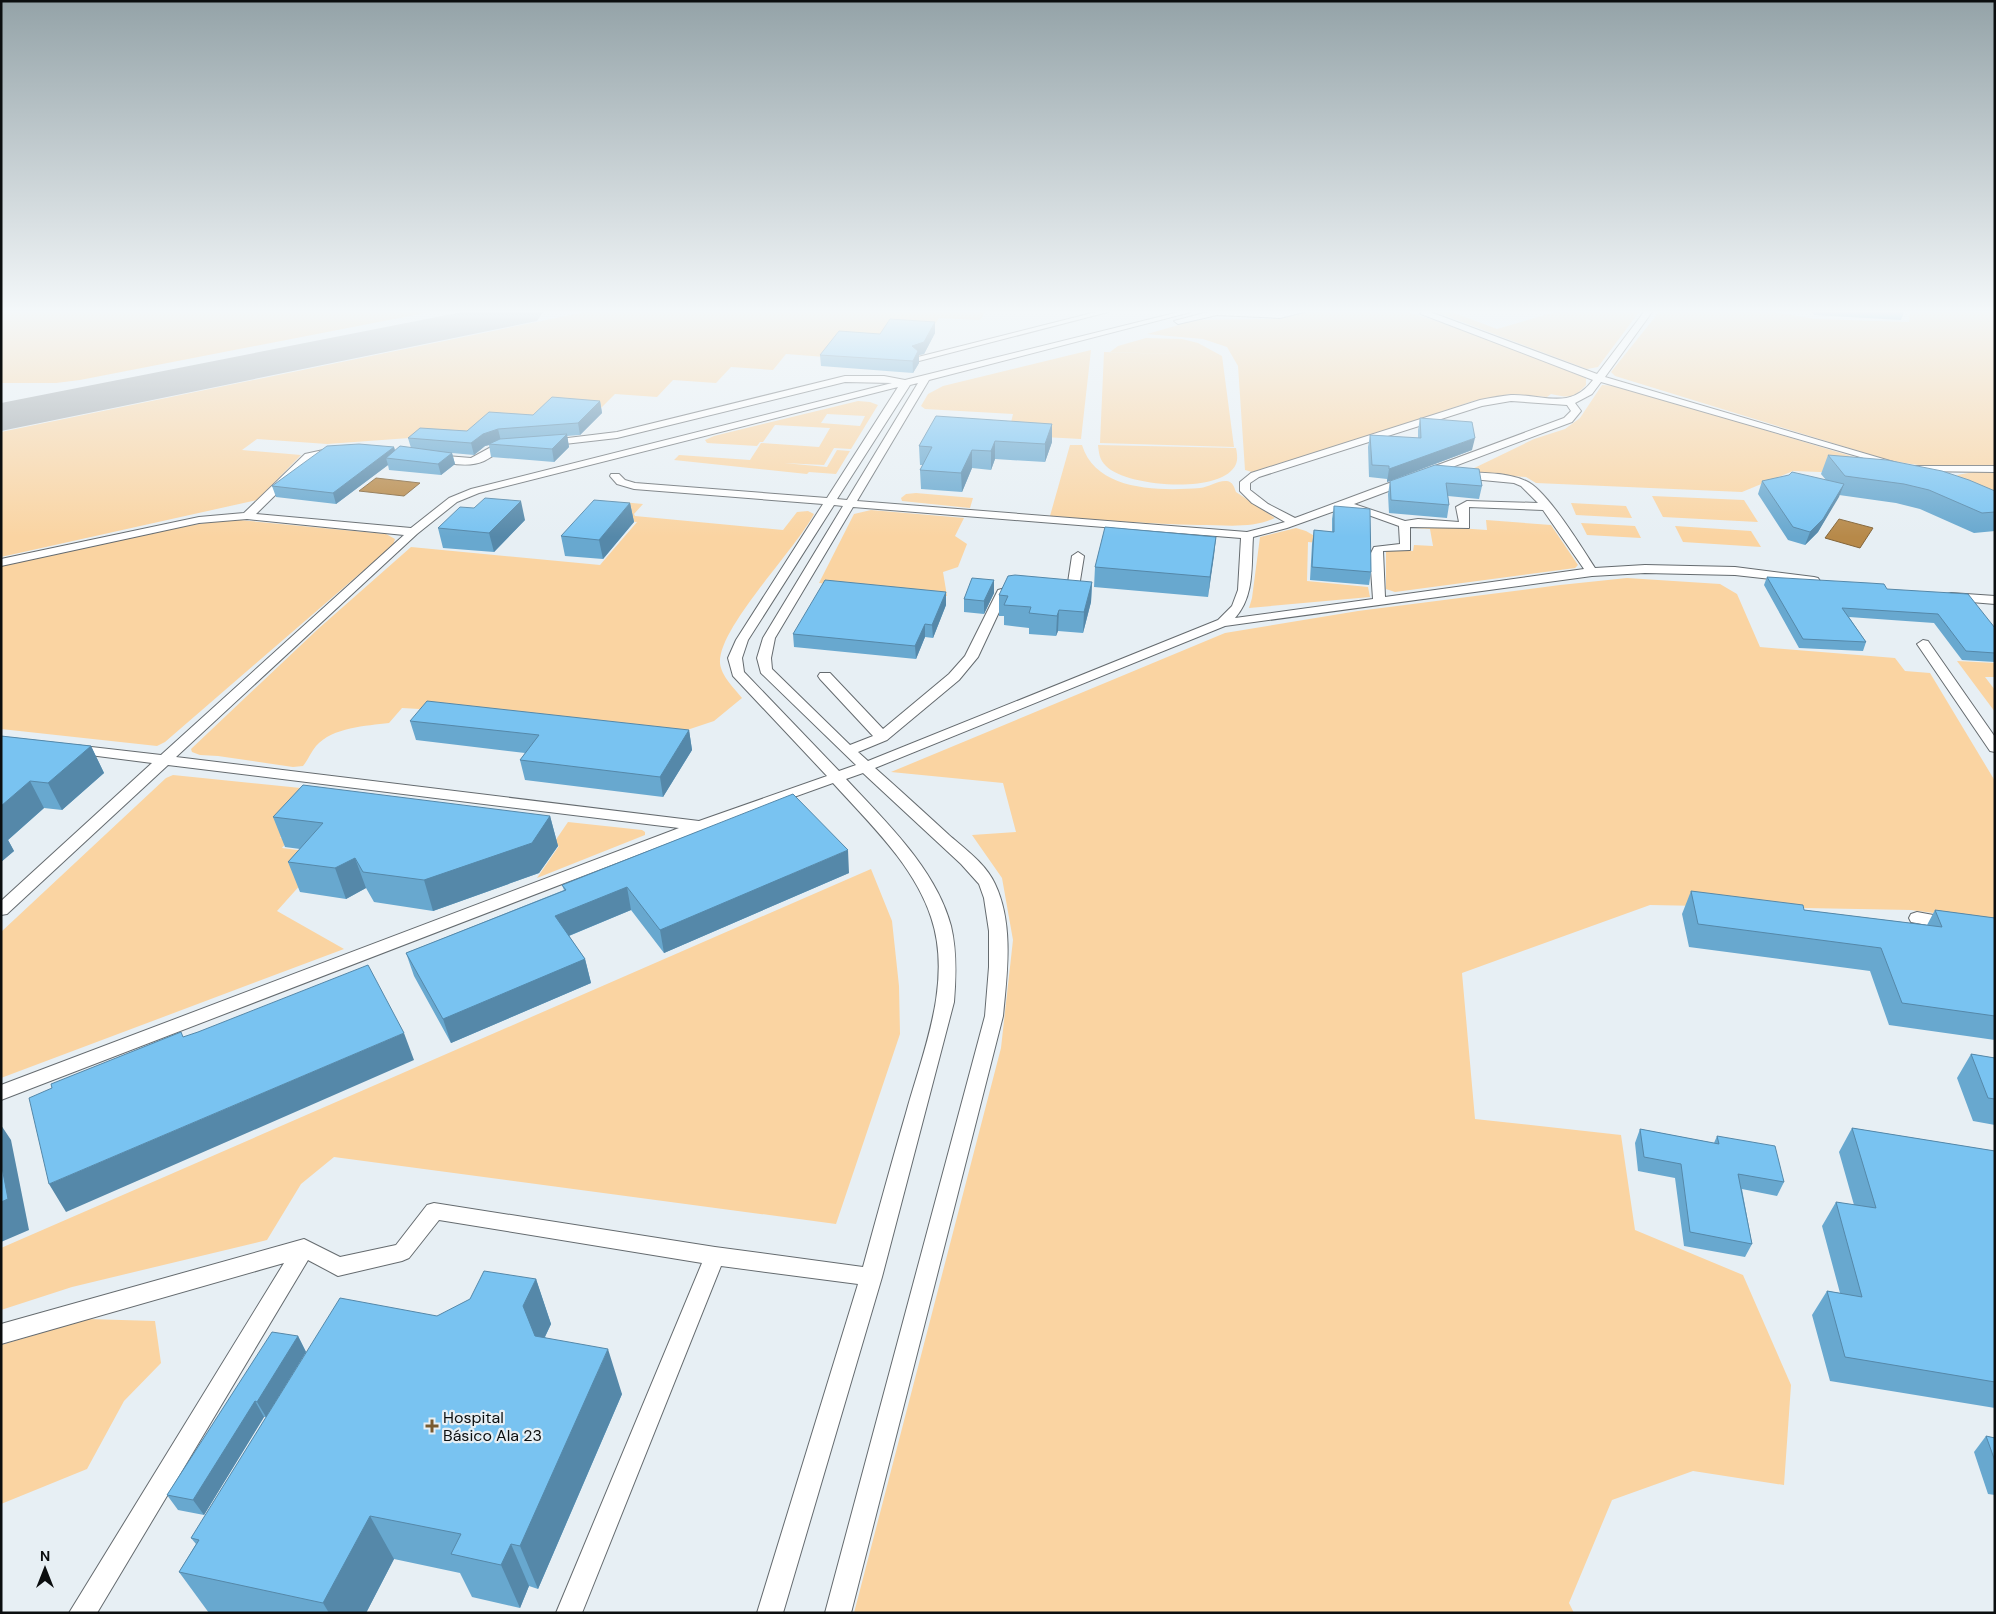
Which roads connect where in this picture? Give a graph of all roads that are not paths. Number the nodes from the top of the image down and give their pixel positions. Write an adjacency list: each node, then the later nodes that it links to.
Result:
1 (811, 387): 9 (lane)
2 (902, 387): 7 (lane)
3 (916, 387): 7 (lane)
4 (926, 387): 7 (lane)
5 (1592, 387): 8 (lane)
6 (1630, 387): 14 (lane)
7 (912, 392): 18 (lane); 19 (lane); 25 (lane)
8 (1570, 402): 15 (lane); 23 (lane)
9 (540, 444)
10 (520, 445): 12 (lane)
11 (343, 449): 22 (lane)
12 (420, 456)
13 (1995, 469): 14 (lane)
14 (1923, 470): 17 (lane)
15 (1430, 473): 20 (lane); 21 (lane)
16 (616, 476): 18 (lane)
17 (1948, 480)
18 (829, 503): 19 (lane); 45 (lane)
19 (851, 504): 26 (lane); 42 (lane)
20 (1342, 504): 23 (lane); 24 (lane)
21 (1545, 507): 24 (lane); 29 (lane)
22 (247, 516): 25 (lane); 28 (lane)
23 (1292, 521): 26 (lane)
24 (1404, 524): 34 (lane)
25 (413, 532): 43 (lane)
26 (1247, 535): 36 (lane)
27 (1078, 556): 32 (lane)
28 (1, 562)
29 (1592, 572): 30 (lane); 34 (lane)
30 (1831, 582)
31 (1033, 589): 39 (lane)
32 (1052, 591)
33 (1936, 595): 35 (lane)
34 (1379, 600): 36 (lane)
35 (1995, 600)
36 (1222, 622): 44 (lane)
37 (1923, 644): 41 (lane)
38 (825, 676): 39 (lane)
39 (882, 737): 42 (lane)
40 (59, 747): 43 (lane)
41 (1995, 748)
42 (848, 751): 44 (lane)
43 (164, 760): 46 (lane); 47 (lane)
44 (866, 767): 45 (lane); 58 (lane)
45 (836, 776): 46 (lane); 53 (lane)
46 (700, 826): 50 (lane)
47 (1, 910)
48 (1917, 918): 49 (lane)
49 (1966, 925)
50 (1, 1092)
51 (304, 1248): 52 (lane); 54 (lane); 55 (lane)
52 (715, 1256): 53 (lane); 56 (lane)
53 (871, 1277): 57 (lane)
54 (1, 1334)
55 (82, 1613)
56 (570, 1613)
57 (770, 1613)
58 (838, 1613)

